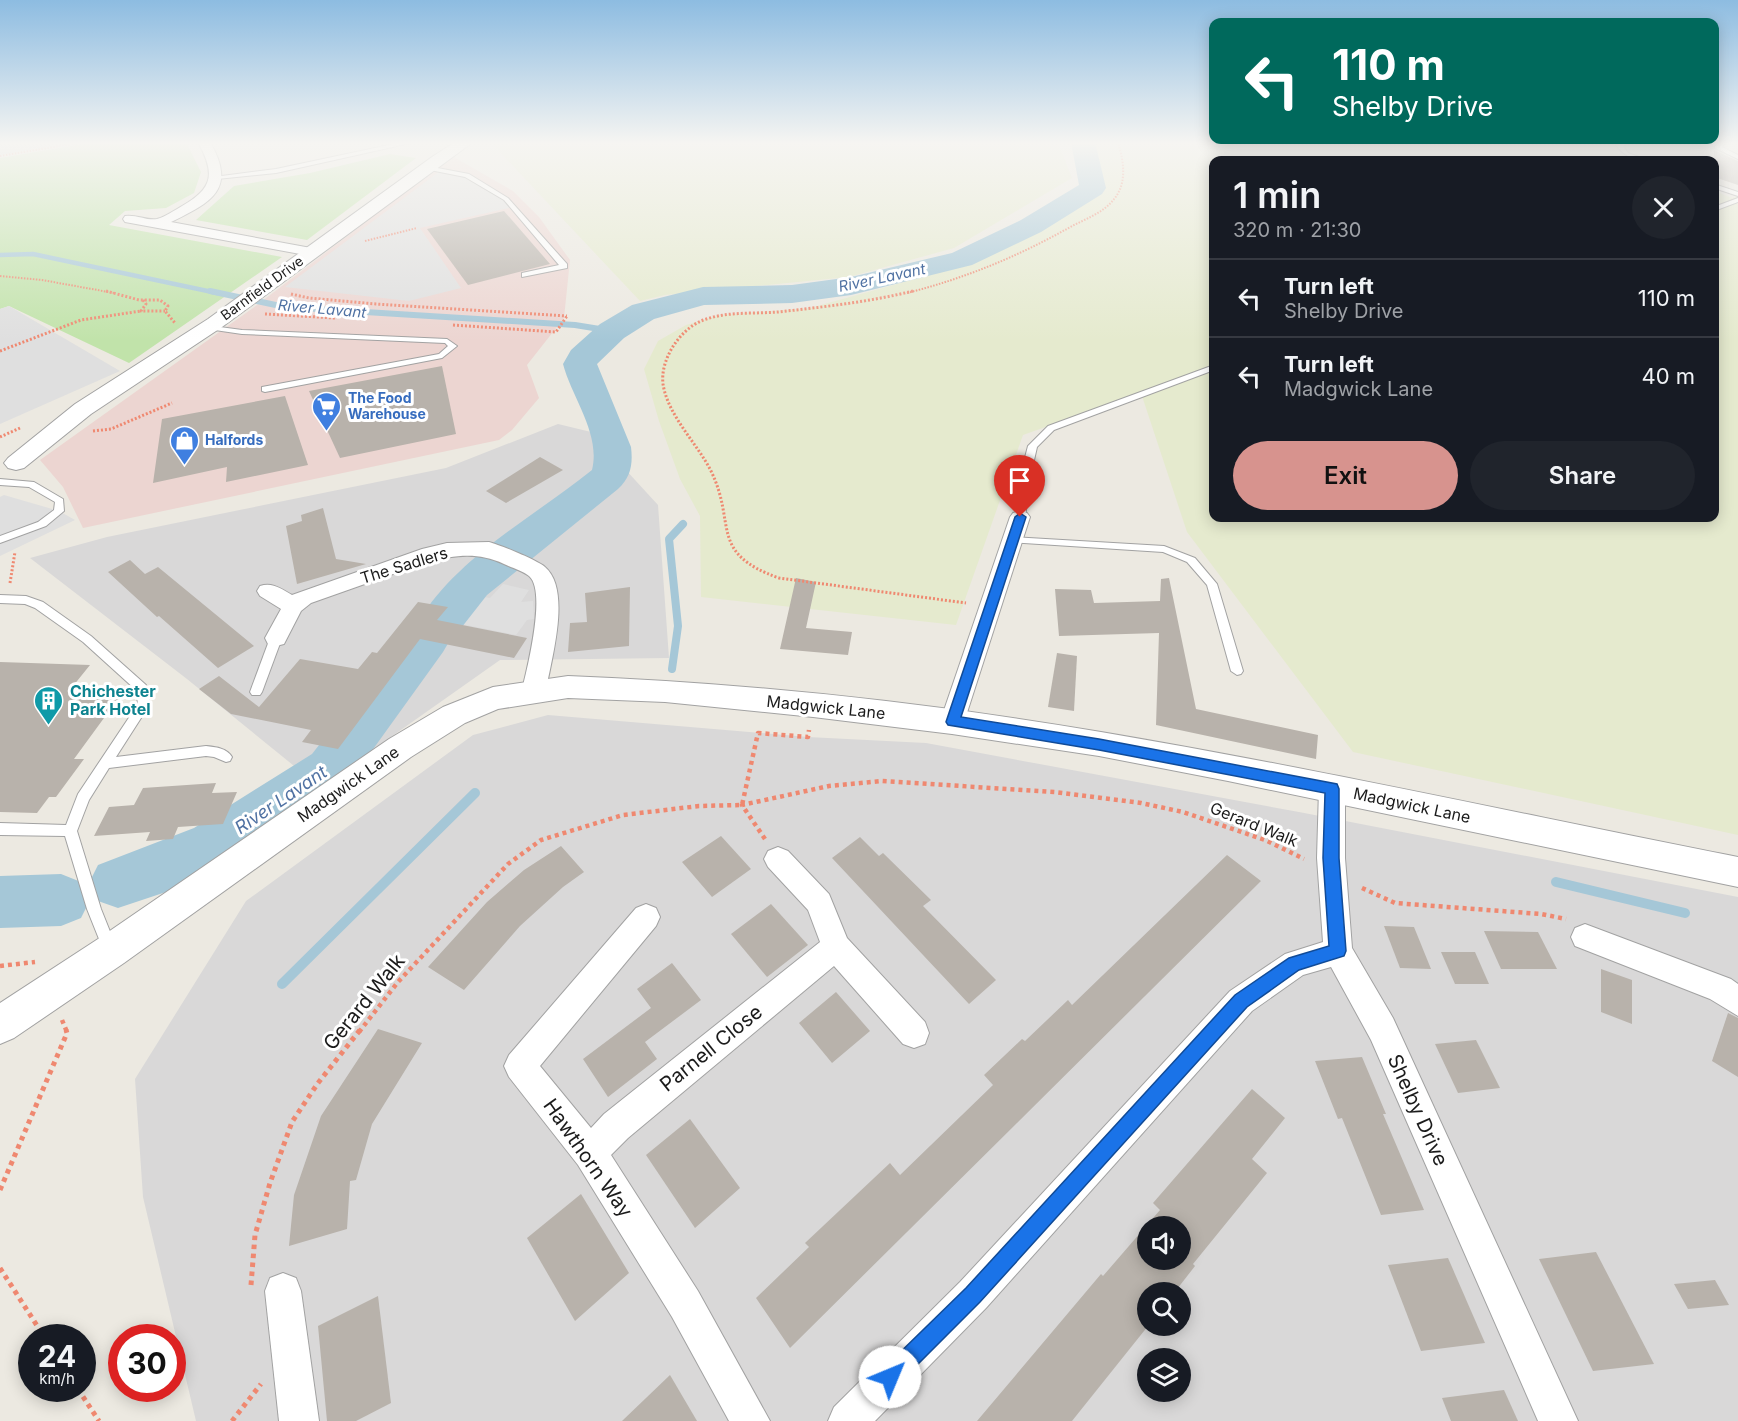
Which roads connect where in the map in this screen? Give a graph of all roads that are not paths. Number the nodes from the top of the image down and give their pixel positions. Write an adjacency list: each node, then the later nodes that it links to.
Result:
1 (184, 208): 5 (street)
2 (371, 208): 6 (street)
3 (513, 208): 7 (lane)
4 (130, 219): 5 (street, Barnfield Drive)
5 (158, 224): 6 (street, Barnfield Drive)
6 (311, 252): 8 (street, Barnfield Drive)
7 (525, 275)
8 (208, 327): 10 (lane); 11 (street, Barnfield Drive)
9 (1209, 369): 13 (lane)
10 (265, 389)
11 (5, 454): 12 (street, Barnfield Drive)
12 (1, 482): 14 (lane)
13 (1020, 517): 15 (street)
14 (0, 540)
15 (1013, 540): 20 (lane); 23 (street)
16 (268, 591): 18 (street)
17 (4, 599): 25 (lane)
18 (293, 606): 19 (street); 21 (street, The Sadlers)
19 (276, 638): 22 (lane)
20 (1237, 671)
21 (534, 690): 23 (street, Madgwick Lane); 34 (street, Madgwick Lane)
22 (256, 692)
23 (952, 722): 26 (street, Madgwick Lane)
24 (226, 757): 25 (lane)
25 (104, 764): 28 (lane)
26 (1332, 789): 30 (street, Madgwick Lane); 35 (street, Shelby Drive)
27 (0, 829): 28 (lane)
28 (70, 831): 34 (lane)
29 (778, 859): 33 (street)
30 (1738, 872)
31 (646, 917): 39 (street, Hawthorn Way)
32 (1580, 929): 36 (street)
33 (836, 947): 38 (street); 39 (street, Parnell Close)
34 (111, 951): 37 (street, Madgwick Lane)
35 (1338, 951): 43 (street); 44 (street, Shelby Drive)
36 (1738, 1001)
37 (0, 1025)
38 (914, 1033)
39 (590, 1153): 42 (street, Hawthorn Way)
40 (267, 1289): 41 (street)
41 (299, 1421)
42 (750, 1421)
43 (848, 1421)
44 (1558, 1421)

